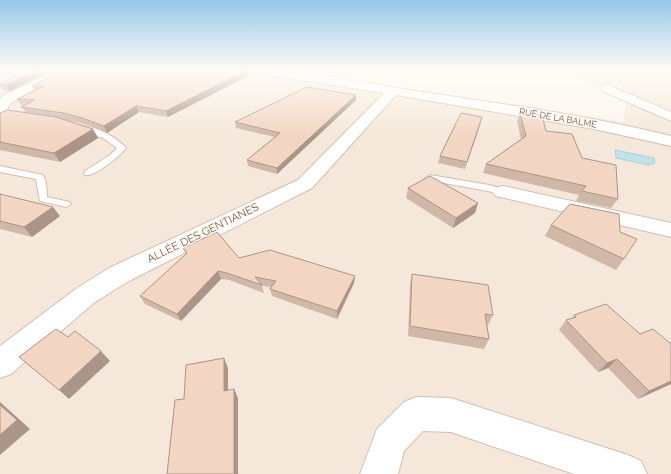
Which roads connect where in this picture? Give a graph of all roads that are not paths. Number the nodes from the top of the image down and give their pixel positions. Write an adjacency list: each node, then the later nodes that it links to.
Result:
1 (21, 92): 5 (street)
2 (392, 92): 15 (street, ALLÉE DES GENTIANES)
3 (406, 92): 8 (street, RUE DE LA BALME)
4 (615, 92): 6 (street)
5 (3, 113)
6 (671, 117)
7 (74, 126): 10 (lane)
8 (671, 142)
9 (0, 169): 13 (lane)
10 (88, 173)
11 (430, 178): 12 (lane)
12 (503, 192): 14 (street)
13 (66, 204)
14 (671, 230)
15 (0, 364)
16 (379, 474): 17 (street)
17 (628, 474)

